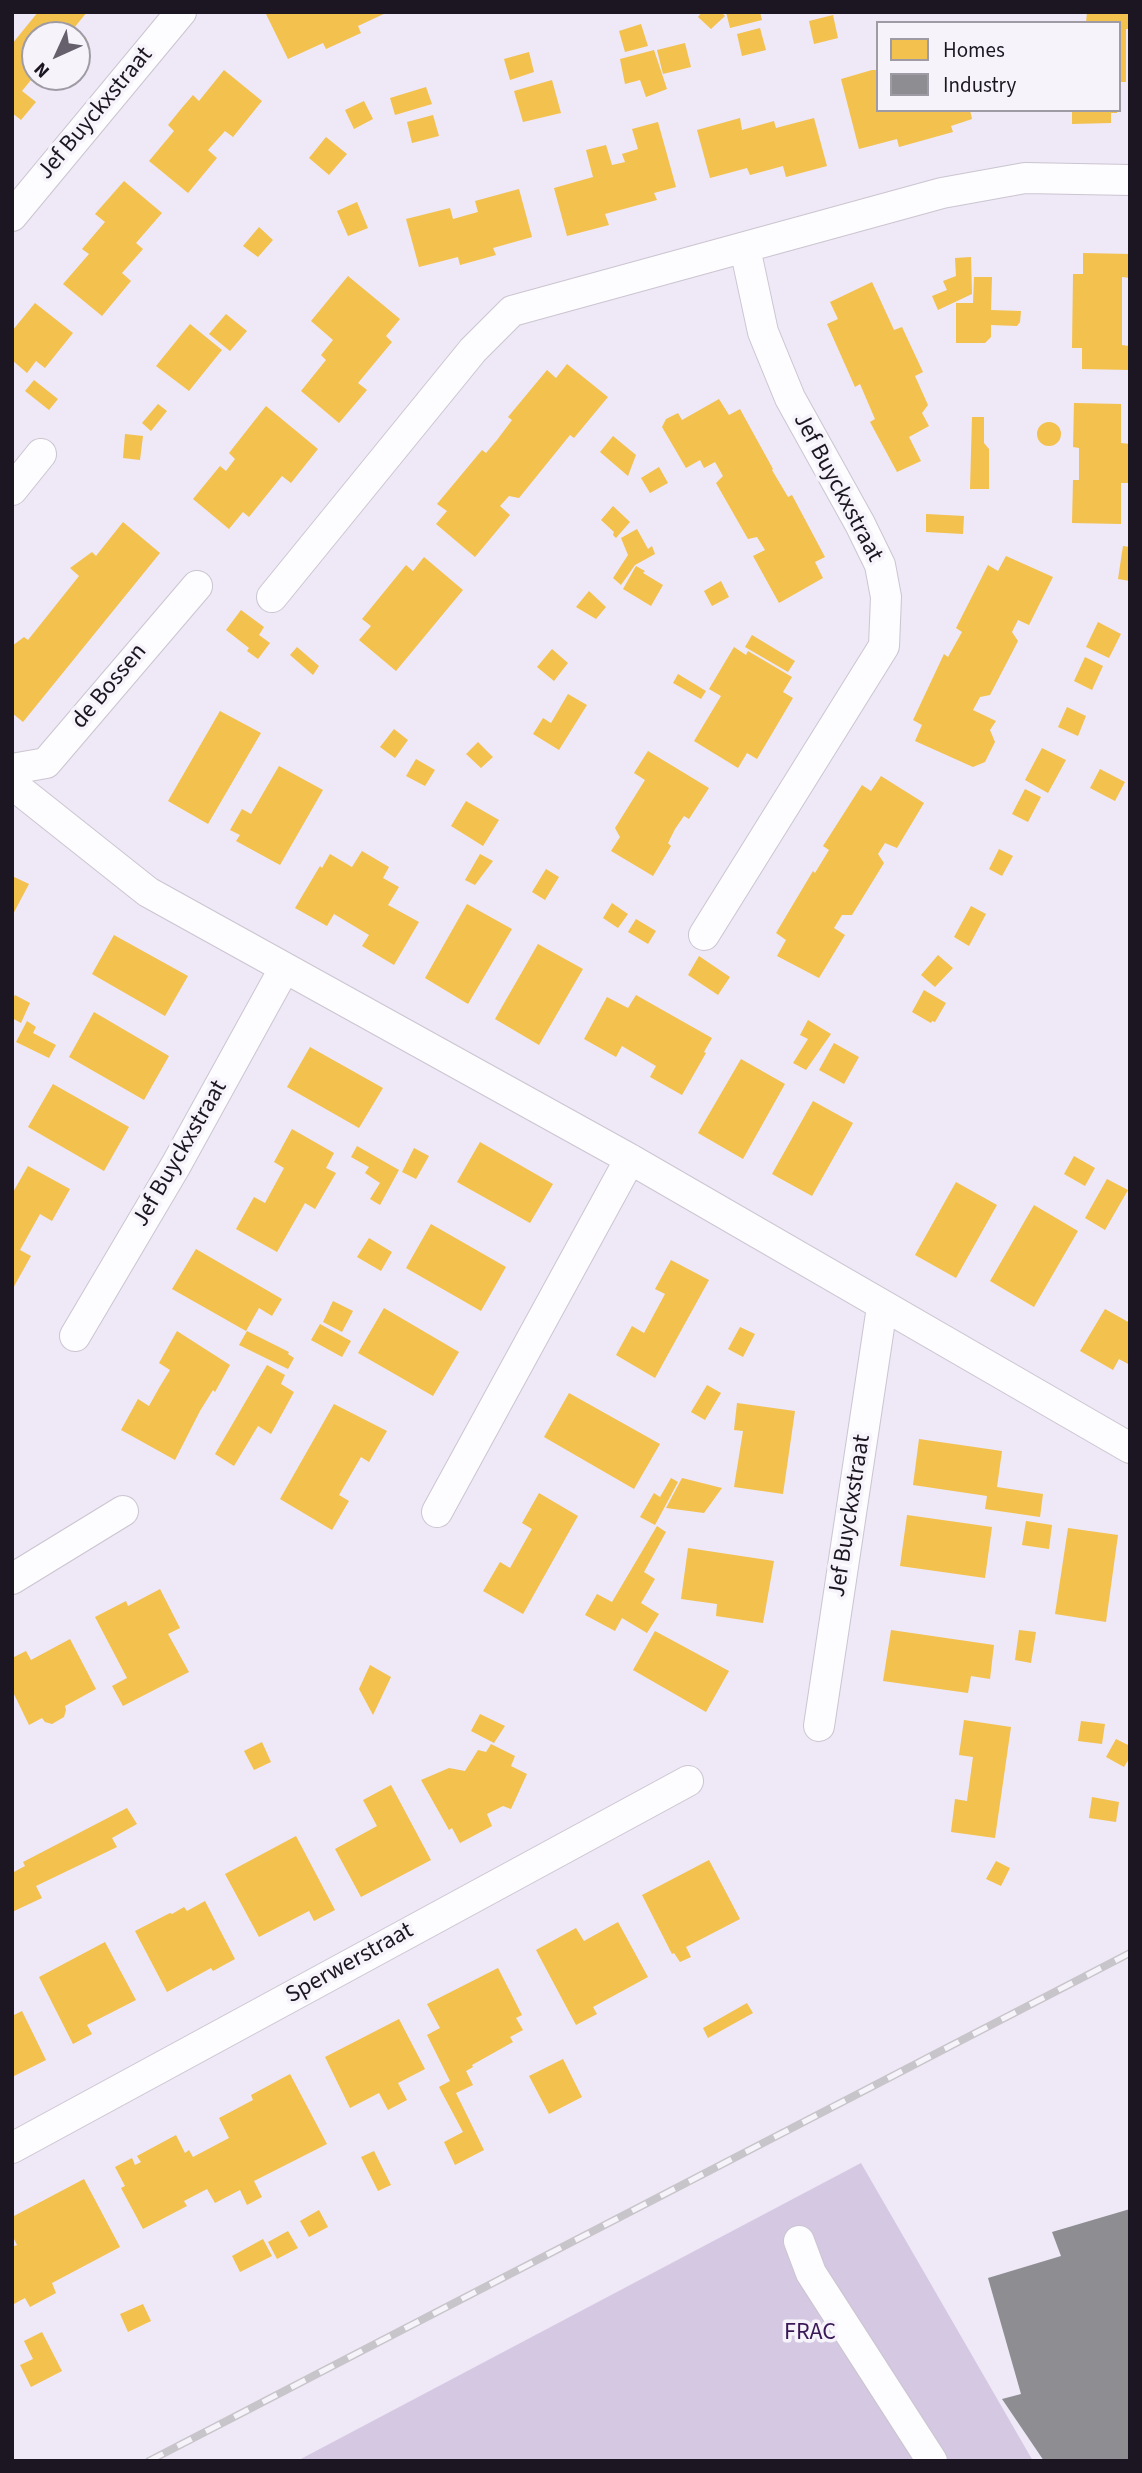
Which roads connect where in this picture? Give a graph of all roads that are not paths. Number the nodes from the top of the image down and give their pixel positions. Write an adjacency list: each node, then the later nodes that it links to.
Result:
1 (181, 12): 3 (street, Jef Buyckxstraat)
2 (1130, 180): 4 (street)
3 (12, 216)
4 (745, 248): 8 (street); 11 (street, Jef Buyckxstraat)
5 (41, 454): 6 (street)
6 (12, 490)
7 (197, 586): 9 (street, de Bossen)
8 (272, 597)
9 (12, 769)
10 (12, 784): 12 (street)
11 (704, 935)
12 (284, 969): 13 (street); 15 (street, Jef Buyckxstraat)
13 (630, 1160): 14 (street); 18 (street)
14 (882, 1307): 16 (street); 20 (street, Jef Buyckxstraat)
15 (75, 1336)
16 (1130, 1448)
17 (123, 1511): 19 (street)
18 (437, 1511)
19 (12, 1579)
20 (819, 1726)
21 (688, 1781): 22 (street, Sperwerstraat)
22 (12, 2148)
23 (799, 2241): 24 (street)
24 (932, 2461)

